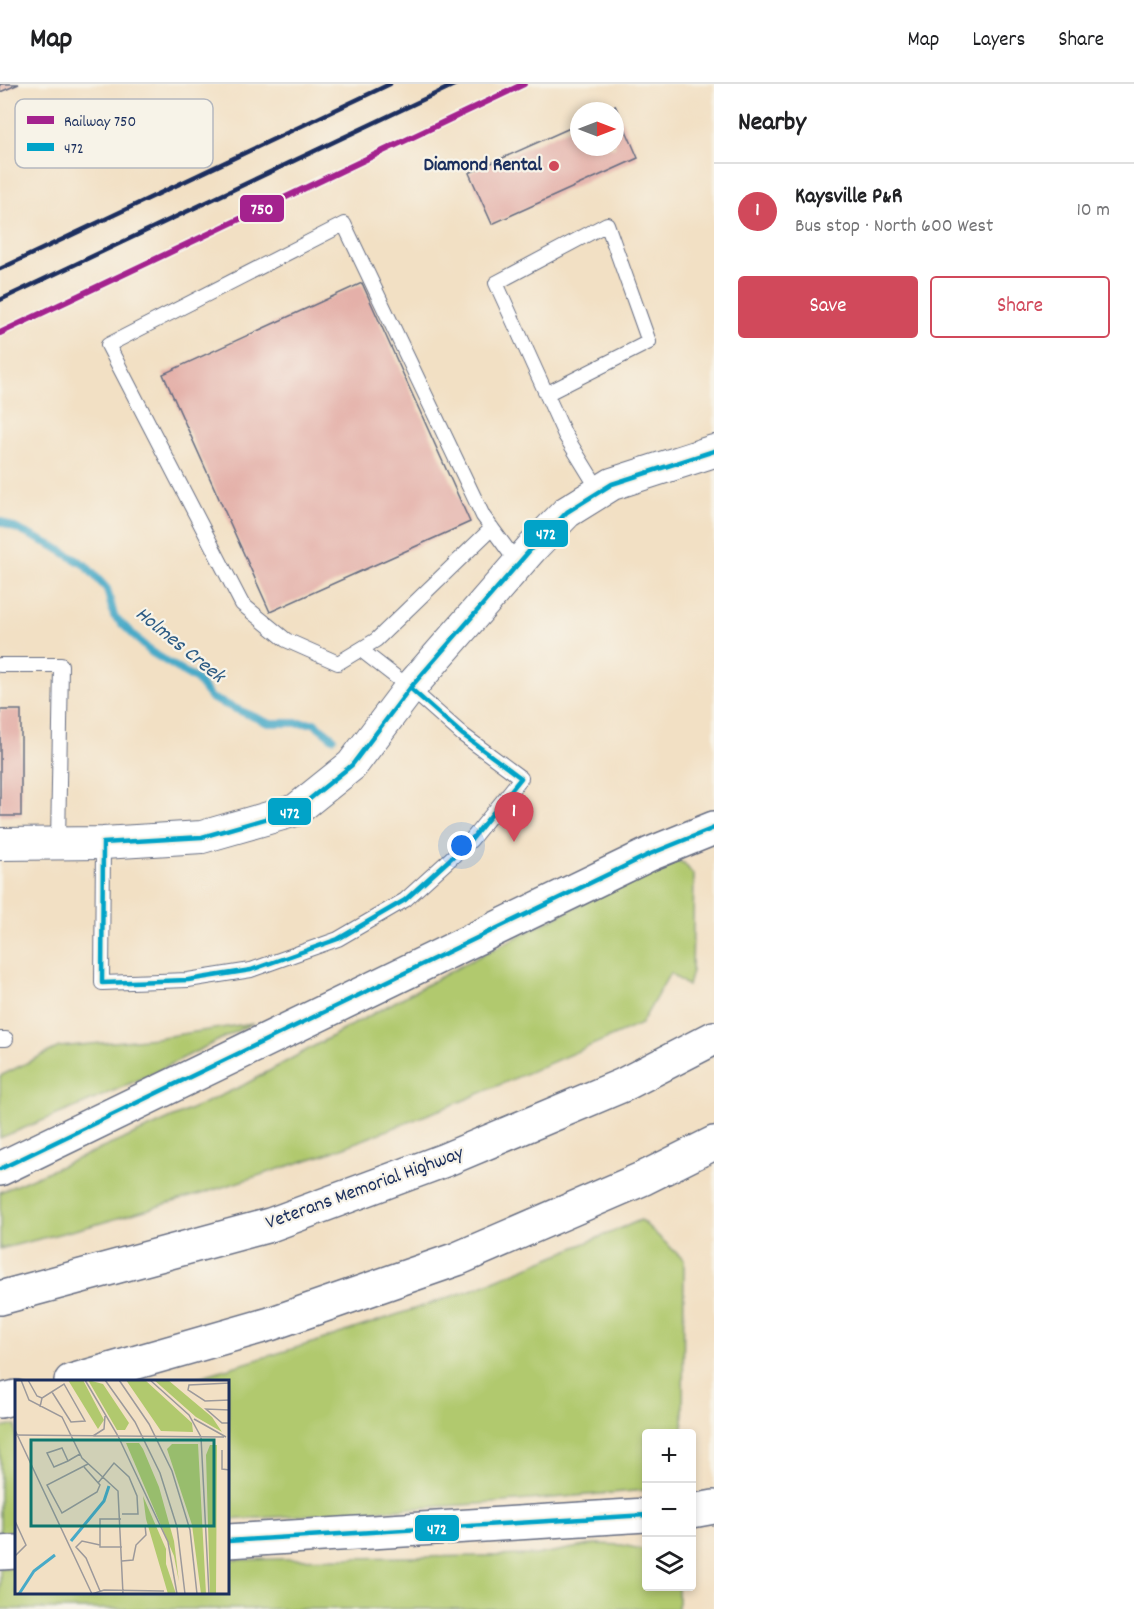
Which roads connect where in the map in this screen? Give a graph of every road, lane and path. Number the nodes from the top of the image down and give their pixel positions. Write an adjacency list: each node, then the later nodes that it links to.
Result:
1 (546, 394): 1 (lane); 3 (lane)
2 (714, 451): 3 (street)
3 (600, 492): 5 (street)
4 (492, 528): 5 (lane); 6 (lane); 6 (lane)
5 (518, 564): 8 (street)
6 (361, 650): 8 (lane)
7 (0, 664): 10 (lane)
8 (410, 688): 11 (street); 11 (lane)
9 (714, 828): 15 (highway)
10 (58, 843): 11 (street); 12 (street)
11 (103, 843)
12 (0, 844)
13 (714, 1038): 16 (highway, Veterans Memorial Highway)
14 (714, 1143): 17 (highway)
15 (0, 1170)
16 (0, 1298)
17 (74, 1380)
18 (15, 1396): 19 (highway)
19 (0, 1401)
20 (714, 1507): 21 (highway)
21 (696, 1510)
22 (642, 1515): 23 (highway)
23 (230, 1541)

